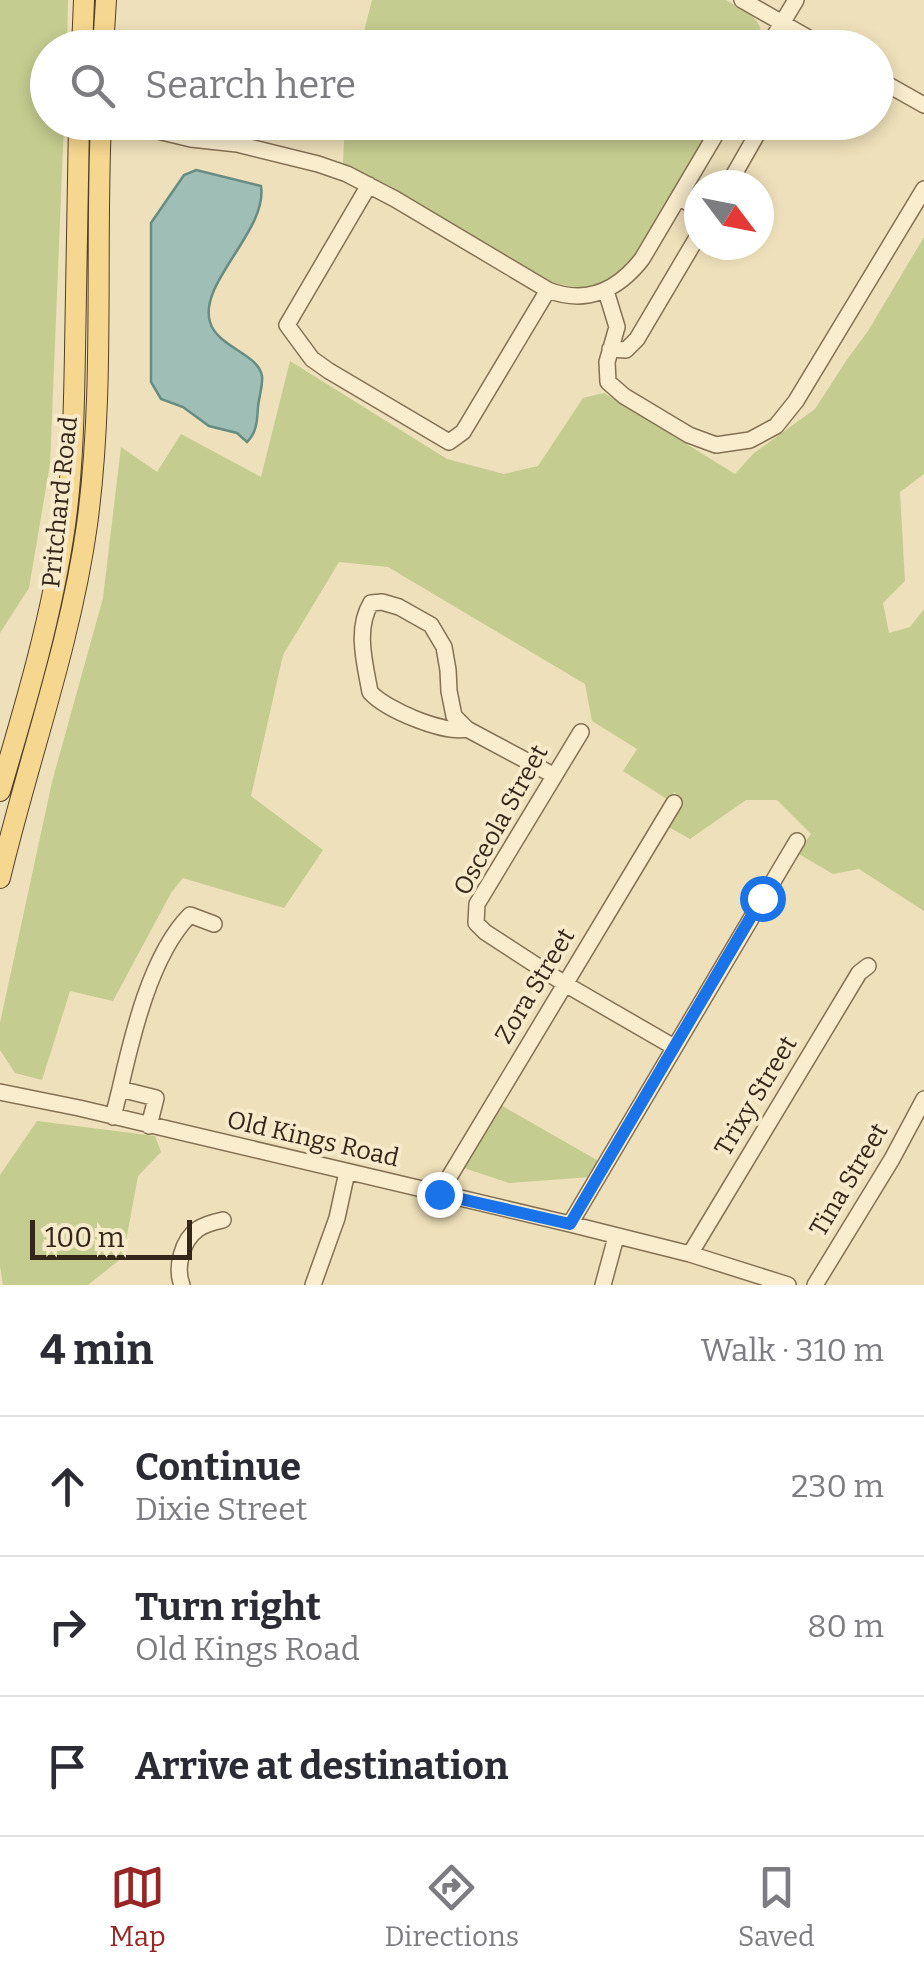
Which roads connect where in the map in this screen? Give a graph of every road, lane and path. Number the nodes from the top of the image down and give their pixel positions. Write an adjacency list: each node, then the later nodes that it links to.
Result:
1 (84, 0): 7 (main road)
2 (92, 0): 8 (main road)
3 (106, 0): 9 (main road)
4 (742, 0): 6 (street)
5 (796, 0): 6 (street)
6 (782, 24): 10 (street); 11 (street)
7 (83, 30)
8 (91, 30)
9 (104, 30)
10 (778, 30)
11 (792, 30)
12 (894, 88): 13 (street)
13 (924, 105)
14 (79, 140): 33 (main road, Pritchard Road)
15 (101, 140): 36 (main road, Pritchard Road)
16 (200, 140): 20 (street)
17 (228, 140): 20 (street)
18 (712, 140): 24 (street)
19 (754, 140): 21 (street)
20 (238, 144): 22 (street)
21 (737, 170)
22 (370, 185): 27 (street); 27 (street)
23 (924, 189): 29 (street)
24 (679, 197): 25 (street); 28 (street)
25 (684, 200)
26 (684, 259): 29 (street)
27 (548, 290): 28 (street)
28 (606, 290): 29 (street)
29 (610, 349)
30 (468, 729): 30 (street); 32 (street)
31 (581, 732): 32 (street, Osceola Street)
32 (553, 775): 39 (street, Osceola Street)
33 (0, 791)
34 (674, 803): 39 (street, Zora Street)
35 (797, 840): 40 (street)
36 (0, 878)
37 (214, 924): 41 (street)
38 (868, 966): 51 (street, Trixy Street)
39 (566, 984): 40 (street); 47 (street, Zora Street)
40 (674, 1047): 49 (street)
41 (120, 1089): 44 (street); 45 (street)
42 (0, 1092): 44 (street, Old Kings Road)
43 (924, 1099): 56 (street, Tina Street)
44 (113, 1116): 45 (street, Old Kings Road)
45 (150, 1126): 46 (street, Old Kings Road)
46 (347, 1172): 47 (street, Old Kings Road); 53 (street)
47 (439, 1194): 49 (street, Old Kings Road)
48 (222, 1220): 52 (street)
49 (570, 1224): 50 (street, Old Kings Road)
50 (616, 1237): 51 (street, Old Kings Road); 54 (street)
51 (690, 1254): 55 (street, Old Kings Road)
52 (182, 1285)
53 (313, 1285)
54 (604, 1285)
55 (788, 1285)
56 (815, 1285)

